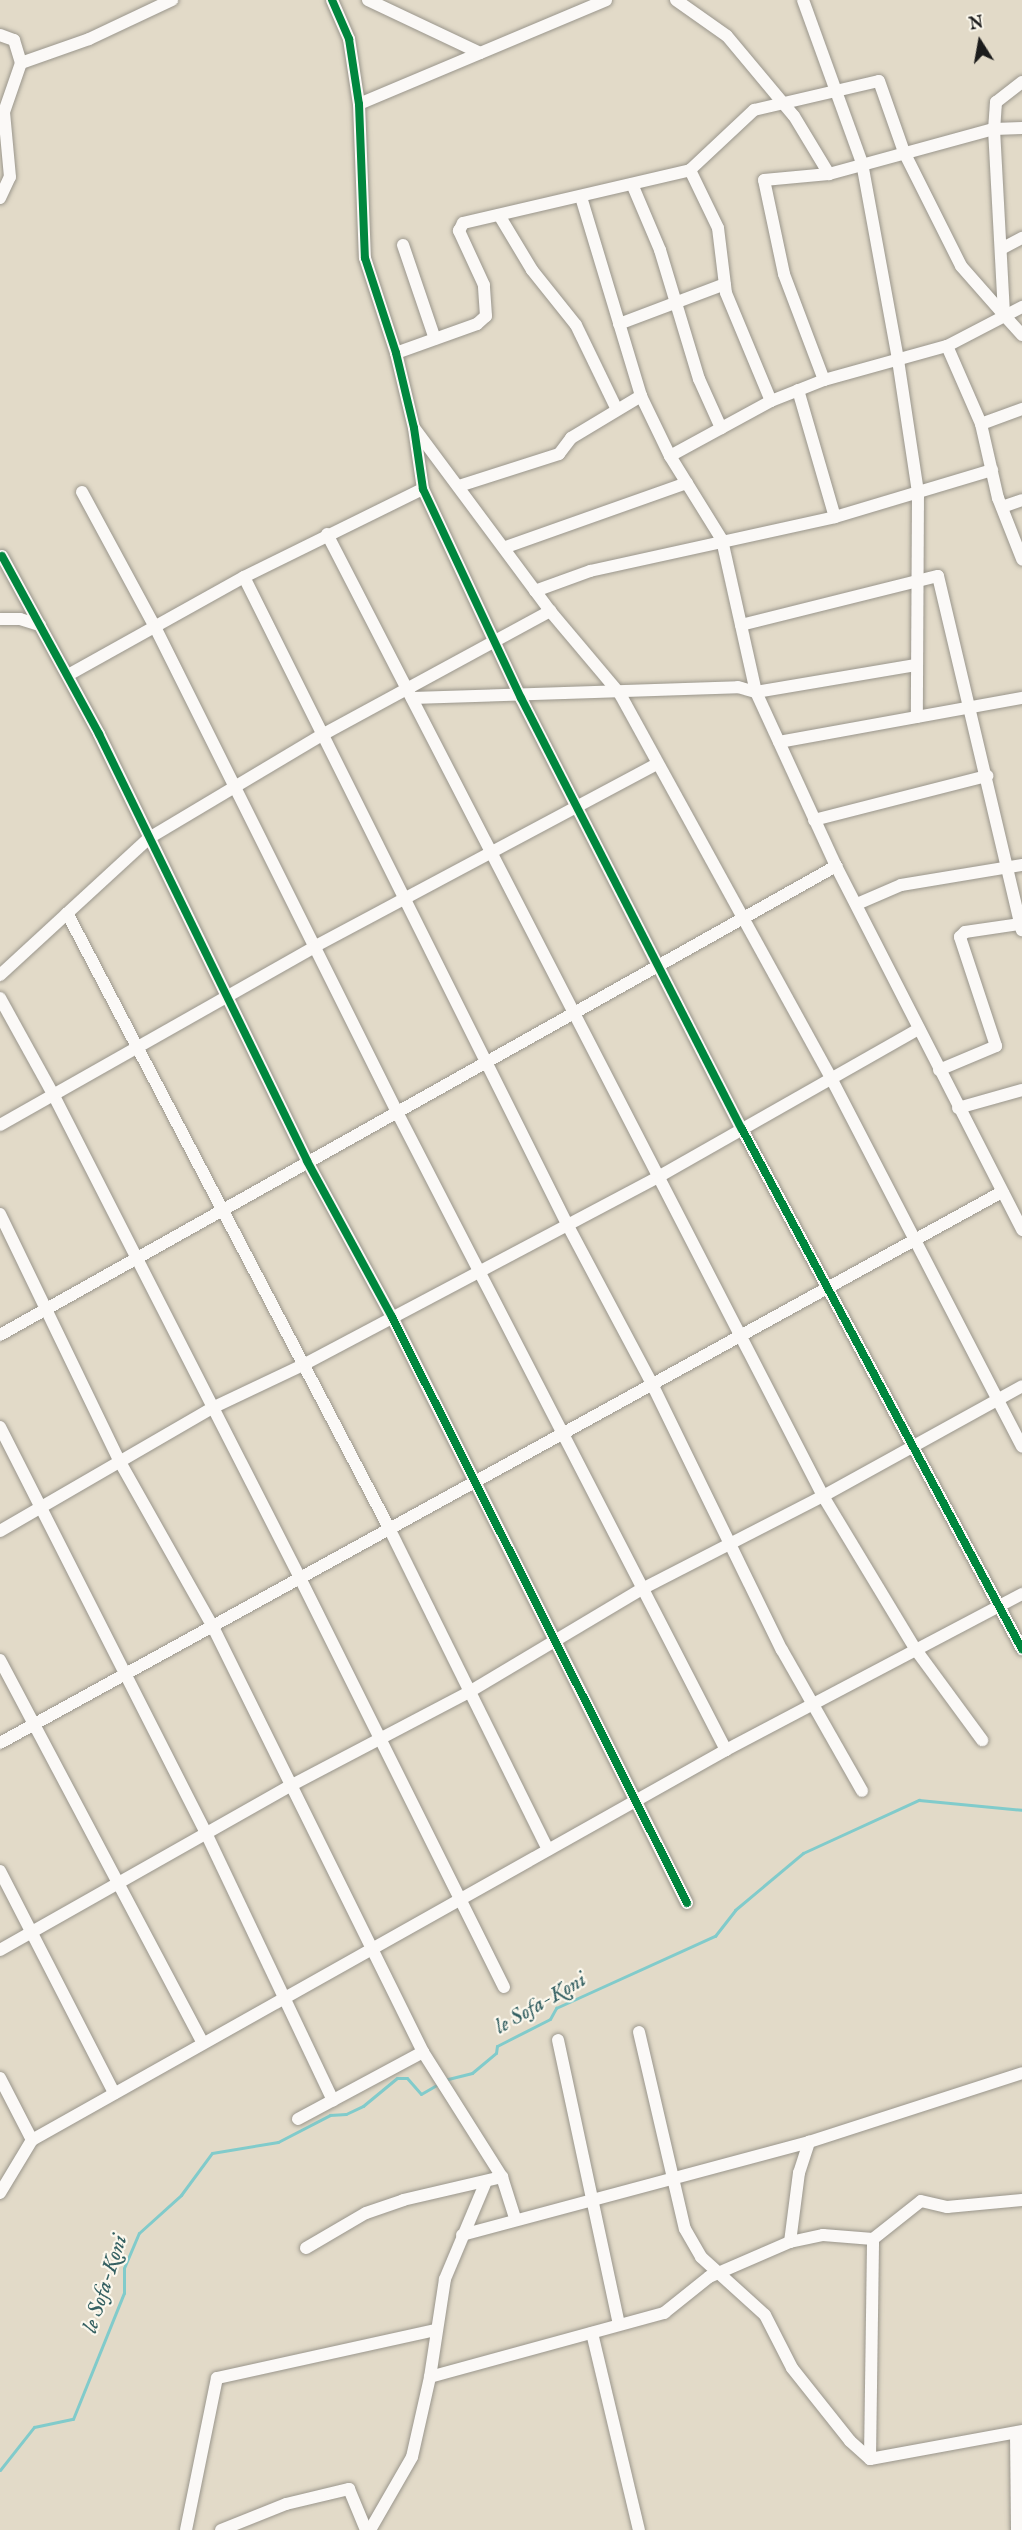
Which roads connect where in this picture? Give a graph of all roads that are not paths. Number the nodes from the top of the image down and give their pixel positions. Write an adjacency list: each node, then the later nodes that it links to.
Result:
1 (172, 0): 9 (street)
2 (332, 0): 13 (street)
3 (368, 0): 8 (street)
4 (606, 0): 8 (street)
5 (676, 0): 12 (street)
6 (803, 0): 11 (street)
7 (0, 35): 9 (street)
8 (480, 53): 13 (street)
9 (21, 63): 22 (street)
10 (1022, 82): 15 (street)
11 (837, 91): 12 (street); 16 (street); 17 (street)
12 (784, 103): 18 (street); 19 (street)
13 (359, 104): 35 (street)
14 (1022, 128): 15 (street)
15 (994, 129): 16 (street); 26 (street)
16 (904, 152): 17 (street); 30 (street)
17 (862, 163): 19 (street); 36 (street)
18 (690, 170): 20 (street); 27 (street)
19 (829, 174): 37 (street)
20 (632, 184): 21 (street); 28 (street)
21 (581, 197): 23 (street); 31 (street)
22 (0, 198)
23 (499, 215): 33 (street); 42 (street)
24 (1022, 238): 26 (street)
25 (403, 245): 33 (street)
26 (1001, 249): 30 (street)
27 (725, 284): 28 (street); 40 (street)
28 (676, 303): 31 (street); 45 (street)
29 (1022, 307): 30 (street)
30 (1004, 315): 32 (street); 34 (street)
31 (619, 324): 39 (street)
32 (1022, 335)
33 (435, 339): 35 (street)
34 (947, 346): 36 (street); 43 (street)
35 (396, 353): 44 (street)
36 (898, 360): 37 (street); 52 (street)
37 (824, 380): 38 (street)
38 (798, 390): 40 (street); 55 (street)
39 (641, 396): 42 (street); 46 (street)
40 (771, 401): 45 (street)
41 (1022, 409): 43 (street)
42 (617, 410): 49 (street)
43 (981, 424): 47 (street)
44 (414, 428): 49 (street); 50 (street)
45 (721, 428): 46 (street)
46 (670, 456): 48 (street)
47 (992, 470): 52 (street); 54 (street)
48 (687, 483): 57 (street); 58 (street)
49 (459, 486): 58 (street)
50 (423, 489): 56 (street); 69 (street)
51 (82, 492): 68 (street)
52 (918, 493): 55 (street); 62 (street)
53 (1022, 500): 54 (street)
54 (1002, 507): 60 (street)
55 (835, 517): 57 (street)
56 (327, 534): 61 (street); 73 (street)
57 (722, 540): 63 (street); 67 (street)
58 (506, 547): 63 (street)
59 (2, 556): 66 (street)
60 (1022, 559)
61 (244, 577): 68 (street); 79 (street)
62 (916, 582): 67 (street); 70 (street); 77 (street)
63 (536, 591): 64 (street)
64 (550, 611): 69 (street); 74 (street)
65 (0, 619): 66 (street)
66 (40, 625): 71 (street)
67 (741, 625): 72 (street)
68 (155, 627): 71 (street); 83 (street)
69 (497, 640): 73 (street); 75 (street)
70 (916, 665): 72 (street); 78 (street)
71 (68, 675): 86 (street)
72 (756, 692): 74 (street); 80 (street)
73 (409, 694): 75 (street); 79 (street); 87 (street)
74 (620, 694): 75 (street); 81 (street)
75 (521, 698): 84 (street)
76 (1022, 698): 77 (street)
77 (970, 708): 78 (street); 82 (street)
78 (917, 717): 80 (street)
79 (322, 735): 83 (street); 91 (street)
80 (778, 742): 85 (street)
81 (657, 764): 84 (street); 94 (street)
82 (987, 776): 85 (street); 90 (street)
83 (234, 789): 86 (street); 96 (street)
84 (579, 807): 87 (street); 97 (street)
85 (814, 820): 89 (street)
86 (149, 837): 93 (street); 99 (street)
87 (492, 854): 91 (street); 101 (street)
88 (1022, 865): 90 (street)
89 (836, 866): 92 (street); 94 (street)
90 (1006, 867): 92 (street); 95 (street)
91 (407, 900): 96 (street); 104 (street)
92 (857, 904): 102 (street)
93 (67, 913): 98 (street); 103 (street)
94 (742, 919): 97 (street); 106 (street)
95 (1021, 927): 105 (street)
96 (314, 947): 99 (street); 110 (street)
97 (658, 966): 101 (street); 112 (street)
98 (0, 975)
99 (228, 997): 103 (street); 113 (street)
100 (0, 998): 108 (street)
101 (574, 1013): 104 (street); 114 (street)
102 (919, 1029): 105 (street); 106 (street)
103 (139, 1045): 108 (street); 116 (street)
104 (486, 1062): 110 (street); 118 (street)
105 (939, 1070): 109 (street)
106 (831, 1078): 112 (street); 120 (street)
107 (1022, 1090): 109 (street)
108 (53, 1094): 111 (street); 121 (street)
109 (958, 1108): 115 (street)
110 (397, 1112): 113 (street); 122 (street)
111 (0, 1125)
112 (742, 1129): 114 (street); 123 (street)
113 (308, 1162): 116 (street); 125 (street)
114 (658, 1176): 118 (street); 127 (street)
115 (1002, 1192): 119 (street); 120 (street)
116 (225, 1209): 121 (street); 128 (street)
117 (0, 1214): 124 (street)
118 (567, 1224): 122 (street); 129 (street)
119 (1022, 1230)
120 (911, 1238): 123 (street); 131 (street)
121 (137, 1258): 124 (street); 132 (street)
122 (481, 1270): 125 (street); 134 (street)
123 (825, 1288): 127 (street); 135 (street)
124 (47, 1309): 126 (street); 137 (street)
125 (392, 1317): 128 (street); 138 (street)
126 (0, 1335)
127 (738, 1336): 129 (street); 139 (street)
128 (305, 1364): 132 (street); 141 (street)
129 (651, 1382): 134 (street); 143 (street)
130 (1022, 1386): 131 (street)
131 (996, 1400): 135 (street); 136 (street)
132 (212, 1408): 137 (street); 144 (street)
133 (0, 1427): 140 (street)
134 (562, 1431): 138 (street); 145 (street)
135 (911, 1444): 139 (street); 147 (street)
136 (1022, 1446)
137 (120, 1462): 140 (street); 148 (street)
138 (475, 1479): 141 (street); 149 (street)
139 (823, 1496): 143 (street); 151 (street)
140 (39, 1508): 142 (street); 153 (street)
141 (388, 1526): 144 (street); 154 (street)
142 (0, 1531)
143 (731, 1544): 145 (street); 155 (street)
144 (300, 1578): 148 (street); 157 (street)
145 (642, 1589): 149 (street); 160 (street)
146 (1022, 1594): 147 (street)
147 (1000, 1607): 150 (street); 151 (street)
148 (212, 1625): 153 (street); 161 (street)
149 (555, 1641): 154 (street); 163 (street)
150 (1022, 1649)
151 (916, 1650): 155 (street); 158 (street)
152 (0, 1659): 156 (street)
153 (125, 1672): 156 (street); 164 (street)
154 (469, 1692): 157 (street); 165 (street)
155 (813, 1707): 160 (street); 162 (street)
156 (35, 1724): 159 (street); 167 (street)
157 (382, 1740): 161 (street); 168 (street)
158 (982, 1740)
159 (0, 1743)
160 (726, 1750): 163 (street)
161 (292, 1785): 164 (street); 172 (street)
162 (862, 1791)
163 (636, 1801): 165 (street); 169 (street)
164 (206, 1833): 167 (street); 174 (street)
165 (548, 1850): 168 (street)
166 (0, 1871): 170 (street)
167 (120, 1880): 170 (street); 177 (street)
168 (461, 1900): 172 (street); 173 (street)
169 (687, 1903)
170 (32, 1930): 171 (street); 181 (street)
171 (0, 1950)
172 (371, 1951): 174 (street); 178 (street)
173 (504, 1987)
174 (285, 1995): 177 (street); 182 (street)
175 (639, 2032): 187 (street)
176 (558, 2040): 190 (street)
177 (202, 2041): 181 (street)
178 (423, 2052): 182 (street); 186 (street)
179 (1022, 2073): 185 (street)
180 (0, 2078): 184 (street)
181 (114, 2093): 184 (street)
182 (333, 2100): 183 (street)
183 (297, 2120)
184 (32, 2140): 189 (street)
185 (809, 2142): 187 (street); 195 (street)
186 (502, 2177): 188 (street); 192 (street)
187 (674, 2177): 190 (street); 197 (street)
188 (485, 2184): 193 (street); 196 (street)
189 (0, 2193)
190 (592, 2199): 192 (street); 198 (street)
191 (1022, 2200): 194 (street)
192 (515, 2218): 193 (street)
193 (462, 2235): 199 (street)
194 (873, 2239): 195 (street); 203 (street)
195 (790, 2242): 197 (street)
196 (306, 2248)
197 (719, 2273): 198 (street); 203 (street)
198 (619, 2325): 200 (street)
199 (436, 2330): 201 (street); 204 (street)
200 (592, 2333): 201 (street); 207 (street)
201 (430, 2377): 206 (street)
202 (1019, 2432): 203 (street); 208 (street)
203 (870, 2459)
204 (186, 2530)
205 (221, 2530): 206 (street)
206 (368, 2530)
207 (639, 2530)
208 (1017, 2530)

